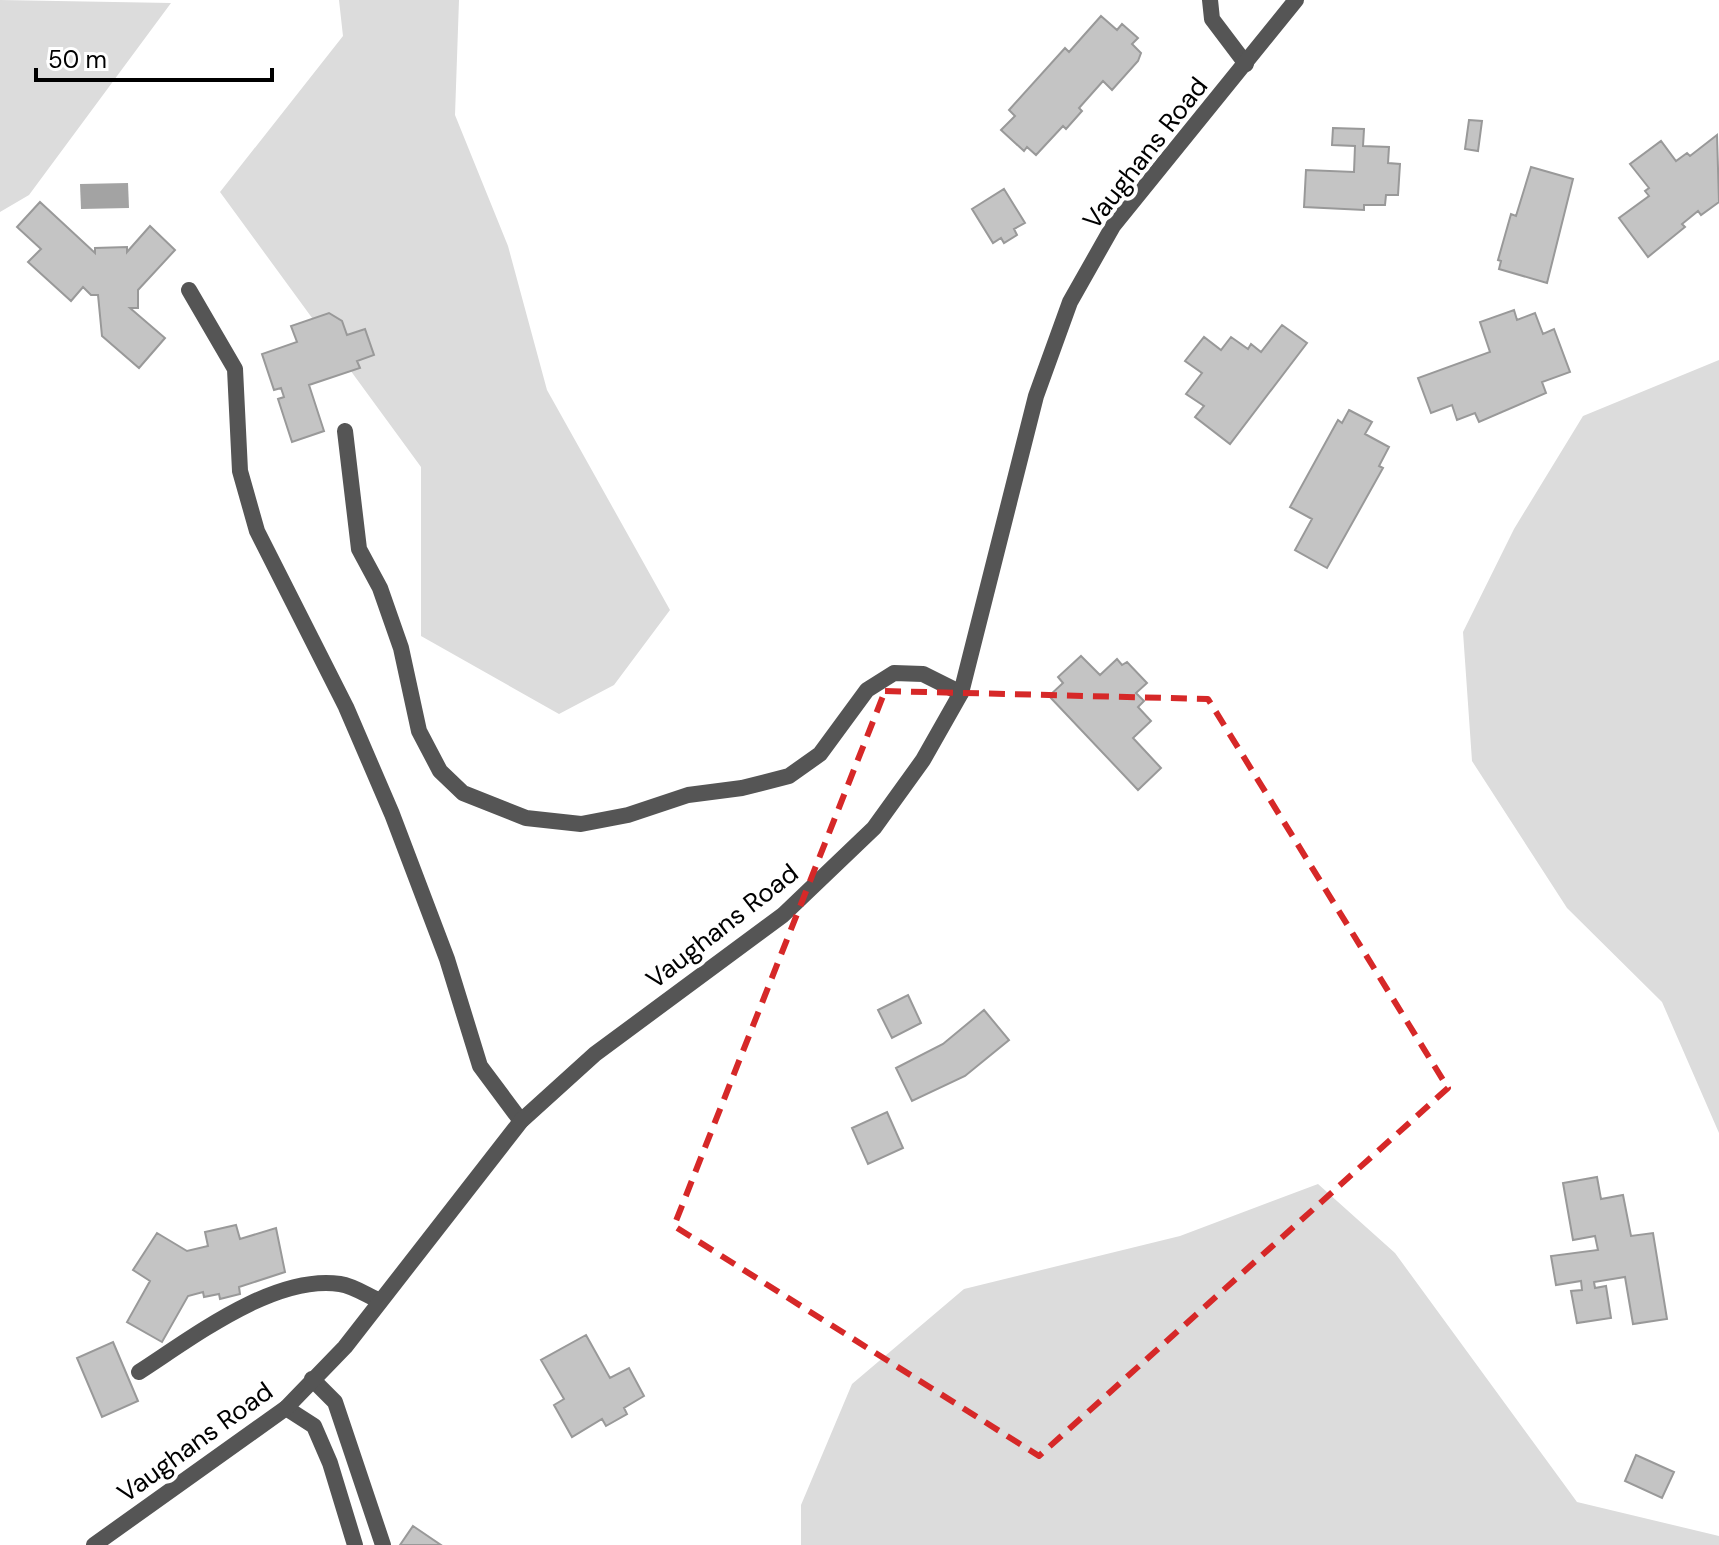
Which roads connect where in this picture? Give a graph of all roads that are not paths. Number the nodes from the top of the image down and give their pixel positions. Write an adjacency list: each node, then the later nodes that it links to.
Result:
1 (1210, 0): 3 (street)
2 (1296, 0): 3 (street, Vaughans Road)
3 (1246, 64): 6 (street, Vaughans Road)
4 (189, 290): 7 (street)
5 (345, 431): 6 (street)
6 (961, 693): 7 (street, Vaughans Road)
7 (521, 1121): 8 (street, Vaughans Road)
8 (380, 1301): 9 (street); 10 (street, Vaughans Road)
9 (139, 1372)
10 (312, 1379): 11 (street, Vaughans Road); 14 (street)
11 (286, 1408): 12 (street, Vaughans Road); 13 (street)
12 (94, 1545)
13 (355, 1545)
14 (383, 1545)

